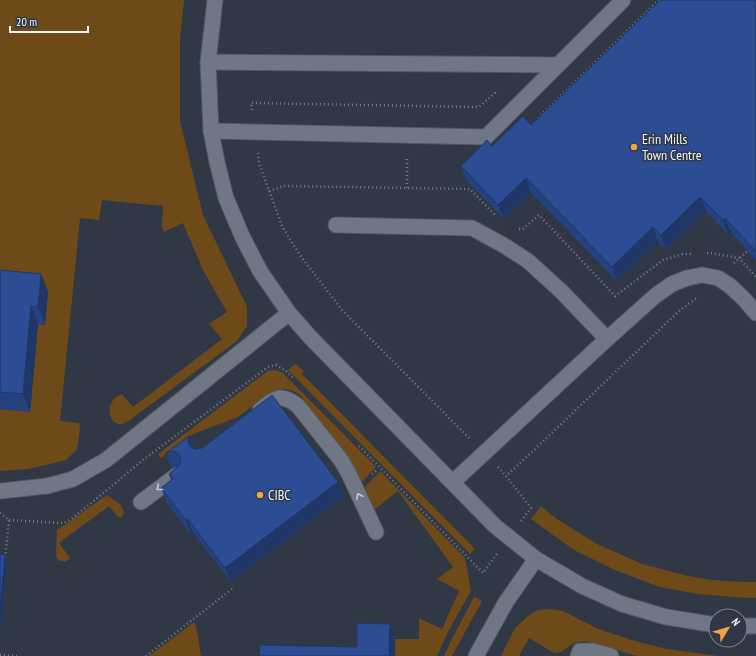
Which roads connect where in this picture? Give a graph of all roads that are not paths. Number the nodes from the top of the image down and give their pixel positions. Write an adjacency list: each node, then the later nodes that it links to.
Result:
1 (215, 0): 3 (lane)
2 (623, 0): 4 (lane)
3 (208, 62): 4 (lane); 5 (lane)
4 (557, 65): 5 (lane)
5 (211, 131): 8 (lane)
6 (336, 225): 9 (lane)
7 (756, 312): 9 (lane)
8 (289, 313): 12 (lane); 13 (lane)
9 (607, 339): 12 (lane)
10 (249, 419): 15 (lane, one-way to 10)
11 (177, 475): 14 (lane, one-way to 14)
12 (453, 482): 16 (lane)
13 (0, 491)
14 (141, 502)
15 (376, 532)
16 (536, 558): 17 (lane); 18 (lane)
17 (708, 624)
18 (476, 656)
19 (578, 656): 20 (lane)
20 (611, 656)

